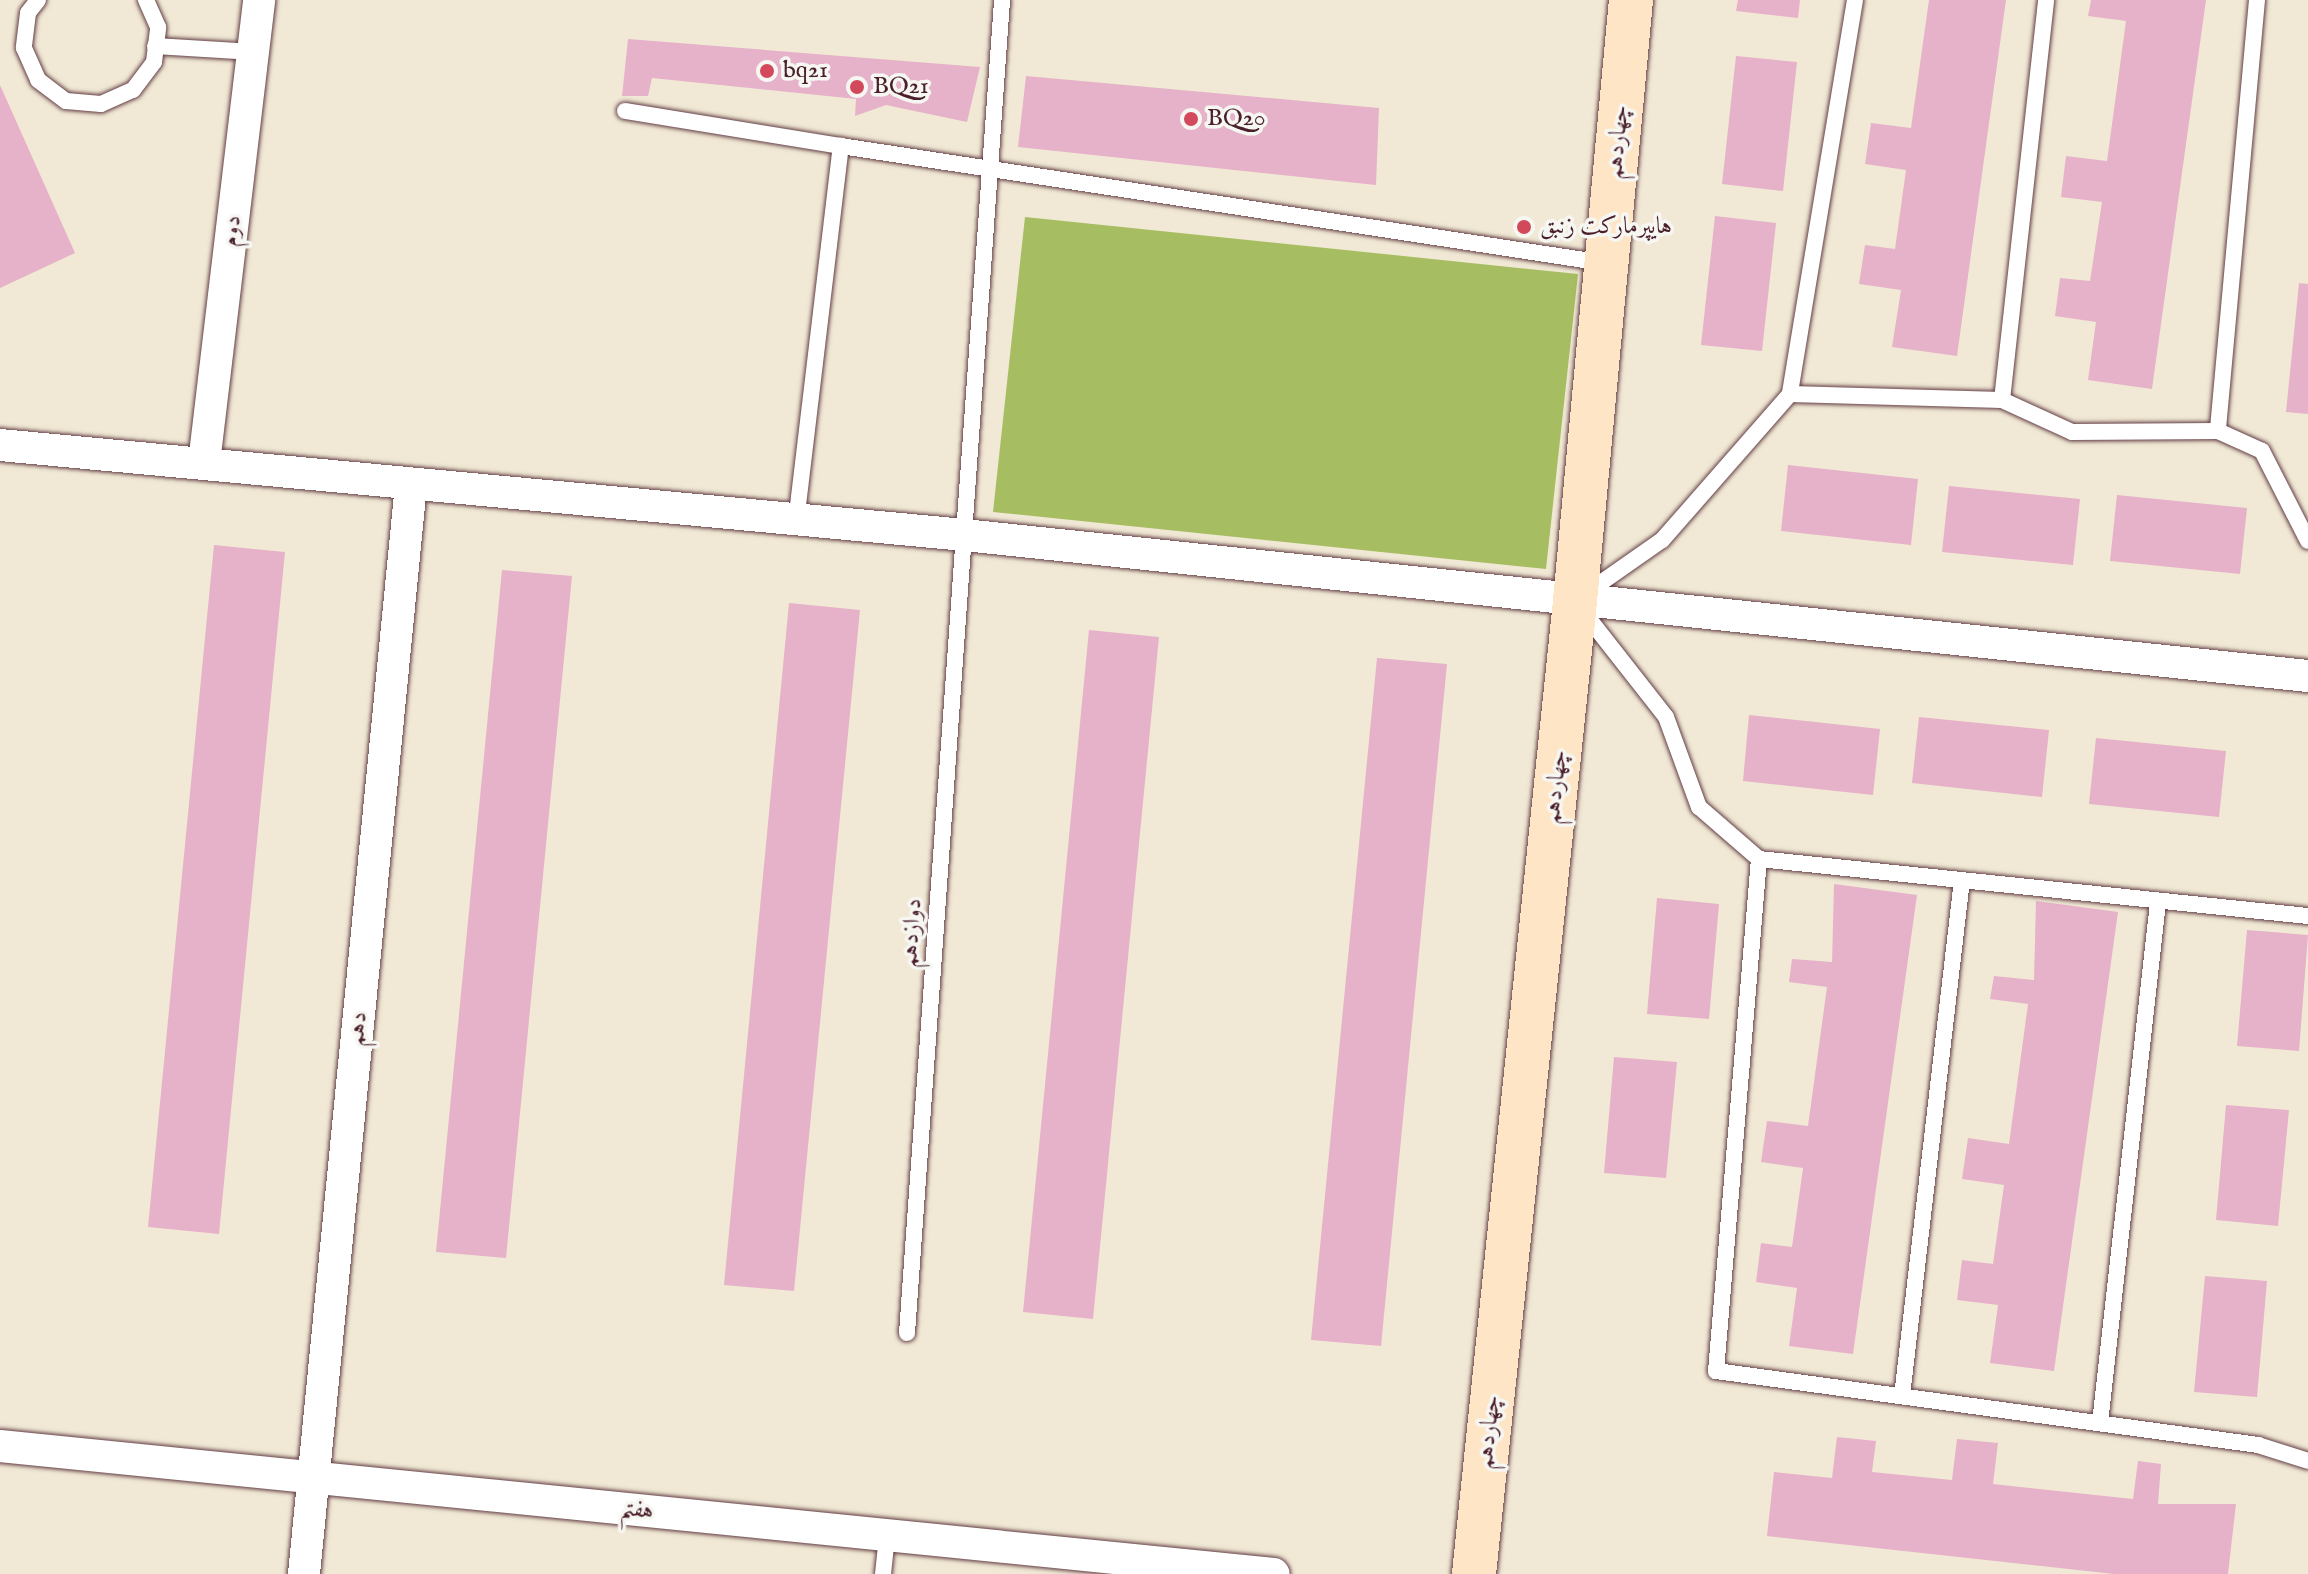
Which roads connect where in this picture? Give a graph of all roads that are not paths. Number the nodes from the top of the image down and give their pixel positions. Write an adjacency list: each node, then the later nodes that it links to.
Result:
1 (38, 0): 9 (lane)
2 (146, 0): 9 (lane)
3 (259, 0): 10 (street, دوم)
4 (1002, 0): 13 (lane, دوازدهم)
5 (1631, 0): 14 (main road, چهاردهم)
6 (1855, 0): 15 (lane)
7 (2046, 0): 16 (lane)
8 (2257, 0): 17 (lane)
9 (155, 46): 10 (lane)
10 (254, 52): 19 (street, دوم)
11 (625, 111): 12 (lane)
12 (841, 146): 13 (lane); 21 (lane)
13 (988, 170): 14 (lane); 22 (lane, دوازدهم)
14 (1607, 263): 24 (main road, چهاردهم)
15 (1790, 394): 16 (lane); 24 (lane)
16 (2002, 400): 17 (lane)
17 (2218, 431): 23 (lane)
18 (0, 445): 19 (street)
19 (204, 463): 20 (street)
20 (411, 484): 21 (street); 35 (street, دهم)
21 (796, 522): 22 (street)
22 (964, 535): 24 (street); 30 (lane, دوازدهم)
23 (2308, 541)
24 (1575, 601): 25 (street); 26 (lane); 40 (main road, چهاردهم)
25 (2308, 676)
26 (1759, 859): 27 (lane); 31 (lane)
27 (1962, 880): 28 (lane); 31 (lane)
28 (2158, 903): 29 (lane); 32 (lane)
29 (2308, 916)
30 (907, 1333)
31 (1902, 1396): 32 (lane)
32 (2100, 1423): 34 (lane)
33 (0, 1446): 35 (street, هفتم)
34 (2308, 1461)
35 (313, 1477): 36 (street, هفتم); 37 (street, دهم)
36 (887, 1535): 38 (lane); 39 (street, هفتم)
37 (304, 1574)
38 (883, 1574)
39 (1274, 1574)
40 (1474, 1574)

